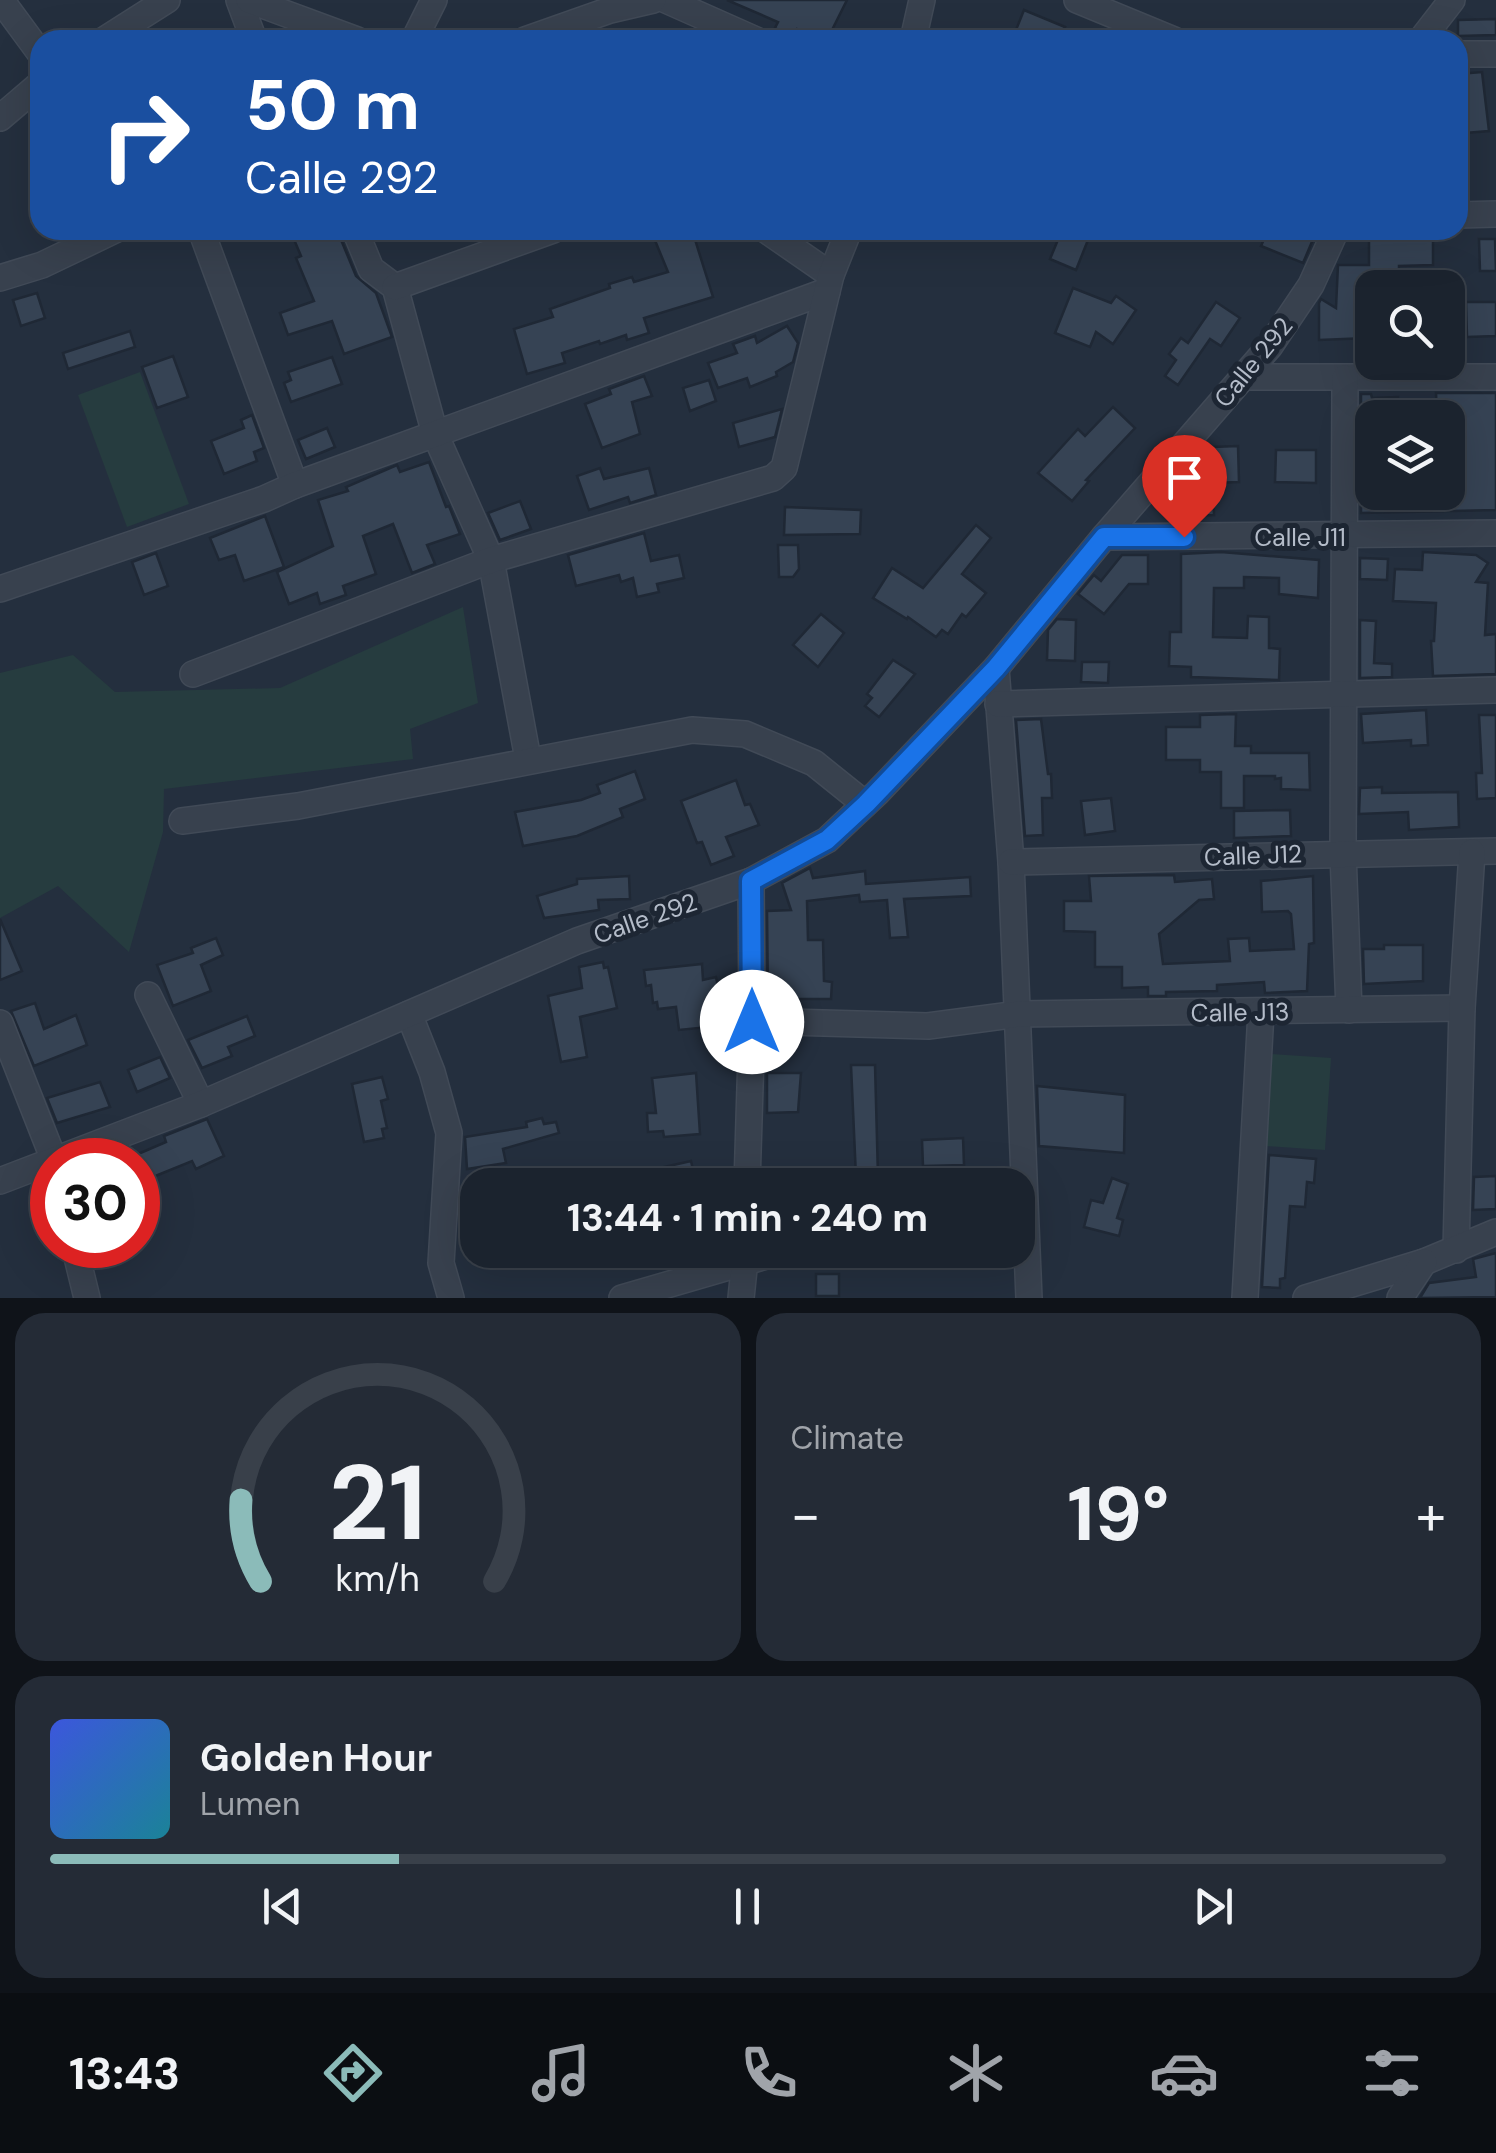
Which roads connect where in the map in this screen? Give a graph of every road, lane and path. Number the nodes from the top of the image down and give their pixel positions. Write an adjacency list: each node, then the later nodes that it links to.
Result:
1 (1, 0): 20 (street)
2 (167, 0): 11 (street)
3 (239, 0): 12 (street)
4 (249, 0): 13 (street)
5 (434, 0): 14 (street)
6 (653, 0): 15 (street)
7 (666, 0): 16 (street)
8 (922, 0): 17 (street)
9 (1077, 0): 18 (street)
10 (1452, 0): 19 (street)
11 (120, 30)
12 (250, 30)
13 (330, 30)
14 (419, 30)
15 (553, 30)
16 (720, 30)
17 (916, 30)
18 (1150, 30)
19 (1429, 30)
20 (30, 39)
21 (1468, 54): 22 (street)
22 (1496, 54)
23 (30, 92): 24 (street)
24 (0, 118)
25 (1468, 214): 26 (street)
26 (1496, 214)
27 (94, 240): 34 (street)
28 (205, 240): 41 (street)
29 (359, 240): 36 (street)
30 (527, 240): 36 (street)
31 (778, 240): 35 (street)
32 (845, 240): 35 (street)
33 (1331, 240): 37 (street, Calle 292)
34 (0, 278)
35 (829, 283): 40 (street); 45 (street)
36 (395, 288): 40 (street)
37 (1244, 377): 39 (street); 43 (street, Calle 292)
38 (1496, 377): 39 (street)
39 (1344, 378): 44 (street)
40 (435, 434): 41 (street); 45 (street)
41 (295, 485): 46 (street)
42 (1496, 533): 44 (street, Calle J11)
43 (1104, 537): 44 (street, Calle J11); 47 (street, Calle 292)
44 (1343, 537): 50 (street)
45 (492, 560): 48 (street); 52 (street)
46 (0, 589)
47 (996, 668): 51 (street); 53 (street, Calle 292)
48 (193, 674)
49 (1496, 690): 50 (street)
50 (1344, 697): 51 (street); 56 (street)
51 (998, 704): 57 (street)
52 (528, 760): 53 (street); 54 (street)
53 (866, 804): 58 (street, Calle 292)
54 (182, 821)
55 (1484, 852): 56 (street, Calle J12); 60 (street)
56 (1343, 853): 57 (street, Calle J12); 61 (street)
57 (1011, 862): 64 (street)
58 (751, 881): 63 (street, Calle 292); 65 (street)
59 (148, 995): 67 (street)
60 (1462, 1008): 61 (street, Calle J13); 75 (street)
61 (1348, 1010): 62 (street, Calle J13)
62 (1261, 1012): 64 (street, Calle J13); 86 (street)
63 (409, 1014): 67 (street, Calle 292); 82 (street)
64 (1019, 1014): 65 (street, Calle J13); 71 (street)
65 (752, 1022): 70 (street)
66 (0, 1023): 68 (street)
67 (200, 1104): 69 (street, Calle 292)
68 (45, 1138)
69 (109, 1138)
70 (747, 1168)
71 (1021, 1168)
72 (30, 1169): 73 (street, Calle 292)
73 (0, 1181)
74 (1496, 1232): 75 (street)
75 (1456, 1250): 76 (street)
76 (1424, 1262): 87 (street); 88 (street)
77 (80, 1268): 81 (street)
78 (711, 1268): 83 (street)
79 (745, 1268): 84 (street)
80 (1028, 1268): 85 (street)
81 (87, 1298)
82 (450, 1298)
83 (622, 1298)
84 (742, 1298)
85 (1030, 1298)
86 (1246, 1298)
87 (1306, 1298)
88 (1400, 1298)

